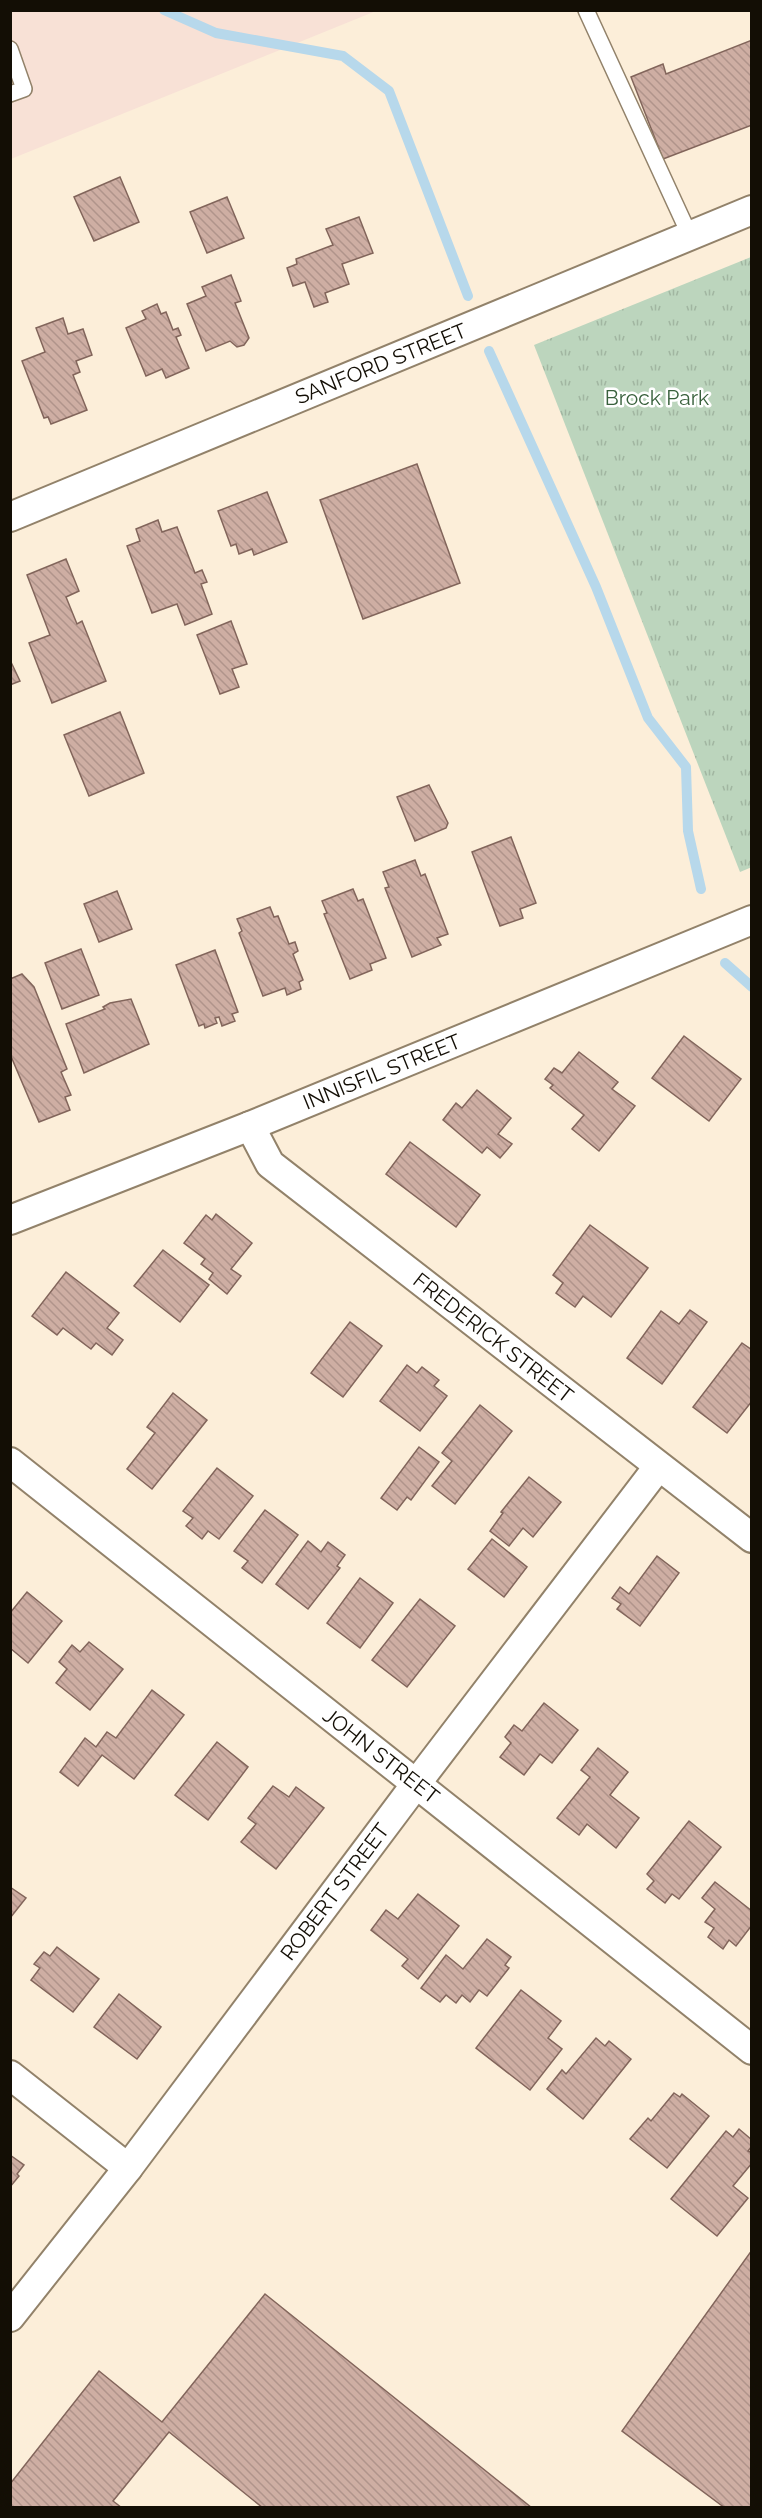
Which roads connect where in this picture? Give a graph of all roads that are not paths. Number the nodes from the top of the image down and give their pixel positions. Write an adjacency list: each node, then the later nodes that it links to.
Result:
1 (586, 10): 5 (lane)
2 (10, 49): 3 (lane)
3 (10, 94)
4 (752, 210): 5 (street, SANFORD STREET)
5 (690, 236): 6 (street, SANFORD STREET)
6 (10, 517)
7 (752, 921): 8 (street, INNISFIL STREET)
8 (250, 1125): 9 (street, INNISFIL STREET); 11 (street, FREDERICK STREET)
9 (10, 1221)
10 (10, 1462): 13 (street, JOHN STREET)
11 (658, 1467): 12 (street, FREDERICK STREET); 13 (street, ROBERT STREET)
12 (752, 1538)
13 (416, 1784): 14 (street, JOHN STREET); 16 (street, ROBERT STREET)
14 (752, 2050)
15 (10, 2075): 16 (street)
16 (128, 2168): 17 (street, ROBERT STREET)
17 (10, 2317)

